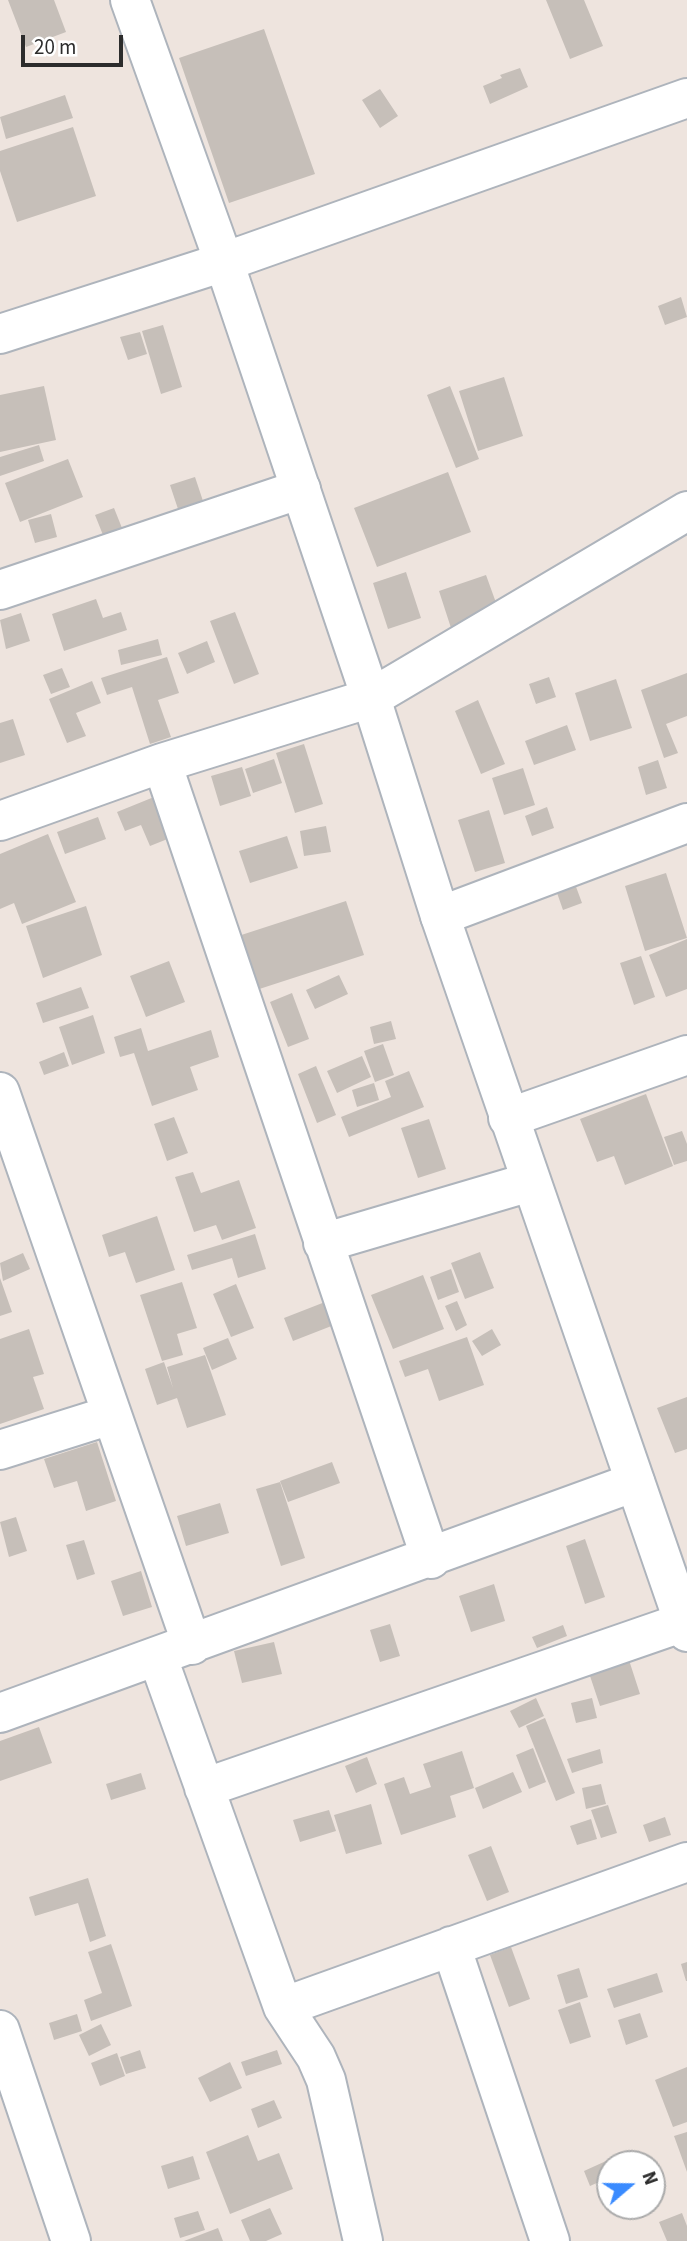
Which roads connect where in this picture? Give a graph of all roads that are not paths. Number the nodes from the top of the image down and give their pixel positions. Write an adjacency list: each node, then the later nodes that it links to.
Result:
1 (130, 0): 3 (street)
2 (687, 98): 3 (street)
3 (224, 262): 4 (street); 5 (street)
4 (0, 334)
5 (300, 489): 7 (street); 8 (street)
6 (687, 511): 8 (street)
7 (0, 590)
8 (371, 698): 9 (street); 12 (street)
9 (162, 763): 10 (street); 18 (street)
10 (0, 821)
11 (687, 823): 12 (street)
12 (440, 916): 15 (street)
13 (687, 1055): 15 (street)
14 (0, 1093): 16 (street)
15 (508, 1118): 17 (street)
16 (14, 1175): 19 (street)
17 (530, 1182): 18 (street); 21 (street)
18 (323, 1243): 22 (street)
19 (111, 1415): 20 (street); 24 (street)
20 (0, 1450)
21 (635, 1482): 22 (street); 23 (street)
22 (431, 1559): 24 (street)
23 (685, 1627): 26 (street)
24 (175, 1651): 25 (street); 26 (street)
25 (0, 1713)
26 (204, 1788): 29 (street)
27 (687, 1862): 28 (street)
28 (452, 1946): 29 (street); 33 (street)
29 (282, 2007): 32 (street)
30 (3, 2048): 31 (street)
31 (71, 2241)
32 (363, 2241)
33 (550, 2241)

